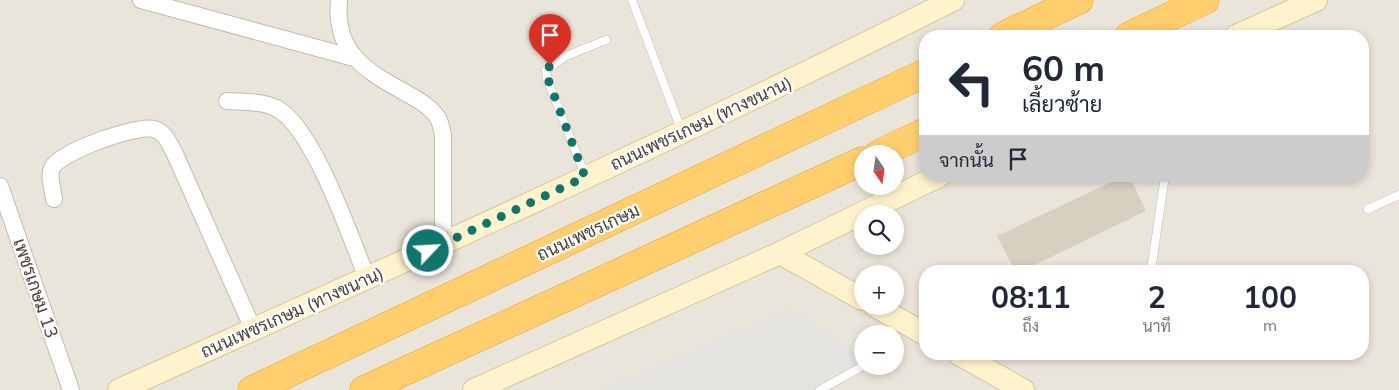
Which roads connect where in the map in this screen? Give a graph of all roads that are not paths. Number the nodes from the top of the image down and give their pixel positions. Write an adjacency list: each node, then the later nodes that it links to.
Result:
1 (141, 0): 12 (street)
2 (339, 0): 12 (street)
3 (632, 0): 15 (lane)
4 (953, 0): 15 (main road, ถนนเพชรเกษม (ทางขนาน))
5 (1078, 0): 8 (highway)
6 (1205, 0): 9 (highway)
7 (1316, 0): 10 (main road)
8 (1016, 30)
9 (1142, 30)
10 (1249, 30)
11 (606, 40): 19 (lane)
12 (354, 58): 26 (street)
13 (919, 77): 40 (highway, ถนนเพชรเกษม)
14 (227, 101): 29 (street)
15 (682, 131): 19 (main road, ถนนเพชรเกษม (ทางขนาน))
16 (919, 135): 17 (highway)
17 (897, 145)
18 (854, 165): 41 (highway)
19 (585, 177): 26 (main road, ถนนเพชรเกษม (ทางขนาน))
20 (927, 182): 27 (main road)
21 (1163, 182): 28 (lane)
22 (0, 186): 38 (street, เพชรเกษม 13)
23 (1399, 195): 25 (lane)
24 (54, 199): 34 (street)
25 (1368, 209)
26 (443, 244): 29 (main road, ถนนเพชรเกษม (ทางขนาน))
27 (780, 253): 30 (main road); 42 (main road)
28 (1152, 265)
29 (367, 278): 34 (main road, ถนนเพชรเกษม (ทางขนาน))
30 (854, 295)
31 (884, 315): 32 (main road)
32 (893, 325)
33 (904, 329): 35 (main road)
34 (253, 330): 39 (main road, ถนนเพชรเกษม (ทางขนาน))
35 (919, 333)
36 (970, 360): 44 (main road)
37 (854, 371): 43 (lane)
38 (71, 390)
39 (119, 390)
40 (252, 390)
41 (364, 390)
42 (474, 390)
43 (820, 390)
44 (1023, 390)

